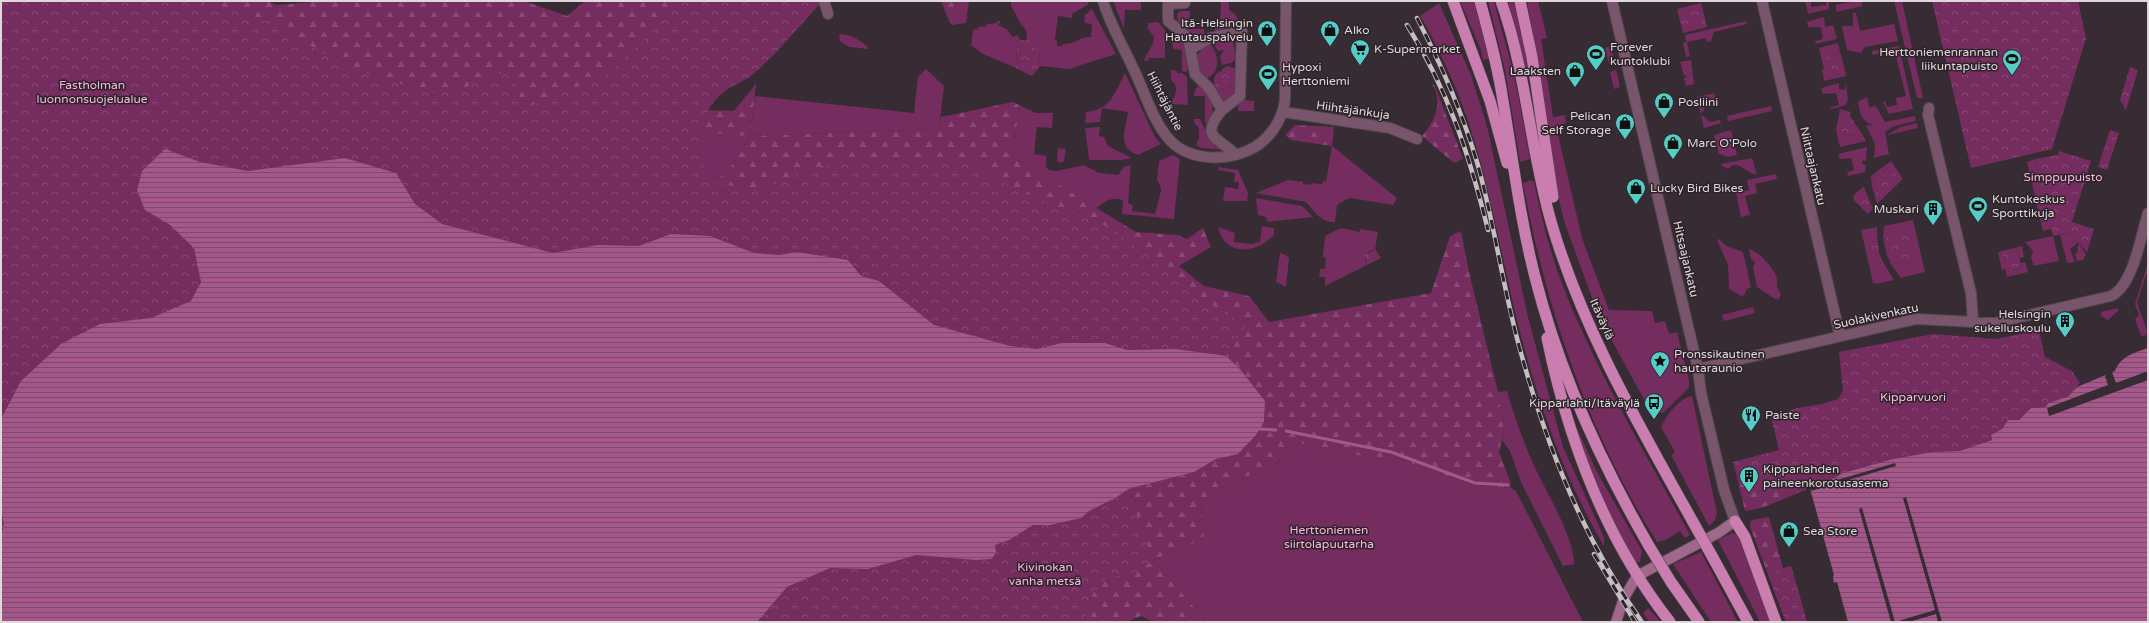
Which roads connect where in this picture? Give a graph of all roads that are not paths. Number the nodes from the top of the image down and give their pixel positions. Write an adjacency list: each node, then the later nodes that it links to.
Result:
1 (824, 1): 11 (street)
2 (1103, 1): 17 (street, Hiihtäjäntie)
3 (1185, 1): 12 (street)
4 (1286, 1): 15 (street, Hiihtäjäntie)
5 (1453, 1): 18 (highway)
6 (1480, 1): 18 (highway)
7 (1501, 1): 20 (highway, Itäväylä)
8 (1520, 1): 20 (highway)
9 (1612, 1): 24 (street, Hitsaajankatu)
10 (1762, 1): 23 (street, Niittaajankatu)
11 (828, 14)
12 (1191, 49): 14 (street); 14 (street)
13 (1929, 108): 22 (street)
14 (1222, 110): 17 (street)
15 (1283, 112): 16 (street, Hiihtäjänkuja); 17 (street, Hiihtäjäntie)
16 (1417, 139)
17 (1236, 155)
18 (1519, 200): 21 (highway)
19 (2148, 213): 22 (street, Suolakivenkatu)
20 (1567, 272): 30 (highway, Itäväylä, bridge)
21 (1535, 276): 26 (highway); 29 (highway, bridge)
22 (1973, 322): 23 (street, Suolakivenkatu)
23 (1840, 336): 24 (street, Suolakivenkatu)
24 (1698, 369): 25 (street, Hitsaajankatu)
25 (1735, 521): 26 (main road); 31 (highway)
26 (1637, 576): 27 (main road); 28 (highway)
27 (1616, 622)
28 (1670, 622)
29 (1699, 622)
30 (1748, 622)
31 (1776, 622)

